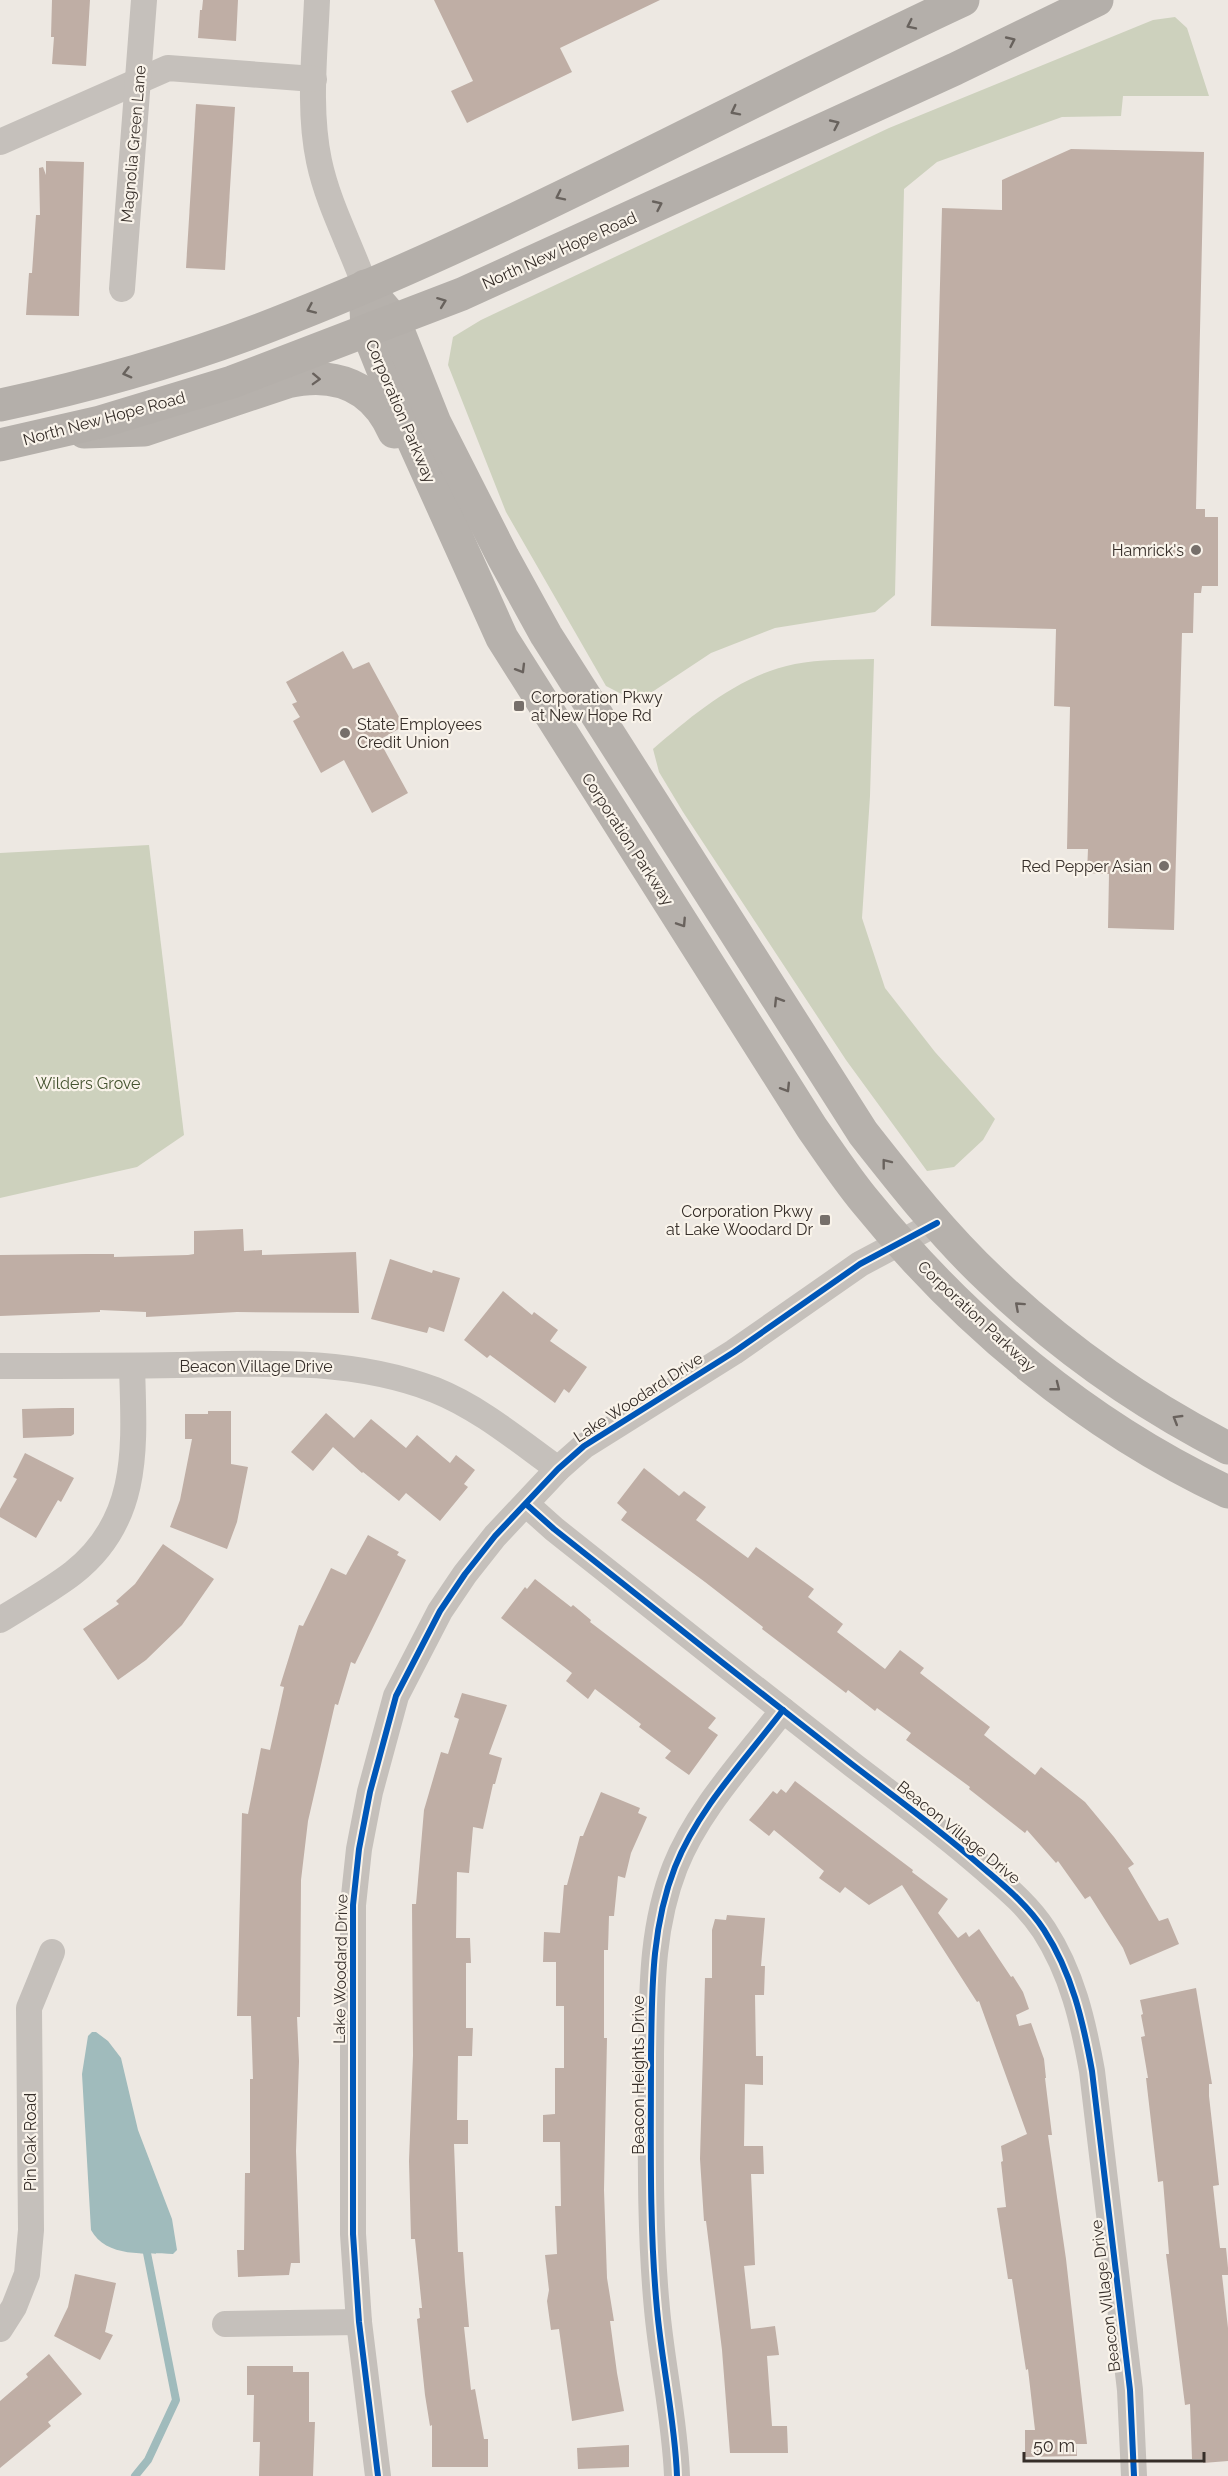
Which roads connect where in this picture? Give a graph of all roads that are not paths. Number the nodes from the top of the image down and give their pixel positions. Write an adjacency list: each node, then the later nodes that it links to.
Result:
1 (144, 0): 6 (street, Magnolia Green Lane)
2 (317, 0): 5 (street)
3 (963, 0): 8 (main road, one-way to 8)
4 (1097, 0): 10 (main road, North New Hope Road, one-way to 4)
5 (314, 80): 6 (street); 8 (street)
6 (139, 82): 7 (street); 9 (street, Magnolia Green Lane)
7 (0, 142)
8 (365, 286): 10 (main road, Corporation Parkway); 11 (main road, one-way to 11)
9 (122, 289)
10 (381, 325): 12 (main road, North New Hope Road); 14 (main road, Corporation Parkway); 15 (main road, Corporation Parkway, one-way to 10)
11 (0, 405)
12 (55, 433): 13 (main road, North New Hope Road); 14 (main road, one-way to 14)
13 (0, 446)
14 (502, 638): 16 (main road, Corporation Parkway, one-way to 16)
15 (937, 1223): 16 (street, Lake Woodard Drive); 19 (main road, Corporation Parkway, one-way to 15)
16 (901, 1242): 20 (street, Lake Woodard Drive); 21 (main road, Corporation Parkway, one-way to 21)
17 (0, 1366): 18 (street, Beacon Village Drive)
18 (132, 1366): 20 (street, Beacon Village Drive); 23 (street)
19 (1228, 1448)
20 (558, 1469): 22 (street, Lake Woodard Drive)
21 (1228, 1492)
22 (526, 1504): 24 (street, Beacon Village Drive); 26 (street, Lake Woodard Drive)
23 (0, 1620)
24 (783, 1710): 30 (street, Beacon Heights Drive); 31 (street, Beacon Village Drive)
25 (52, 1952): 28 (street, Pin Oak Road)
26 (359, 2322): 27 (street); 29 (street, Lake Woodard Drive)
27 (225, 2324)
28 (0, 2329)
29 (378, 2476)
30 (677, 2476)
31 (1134, 2476)

